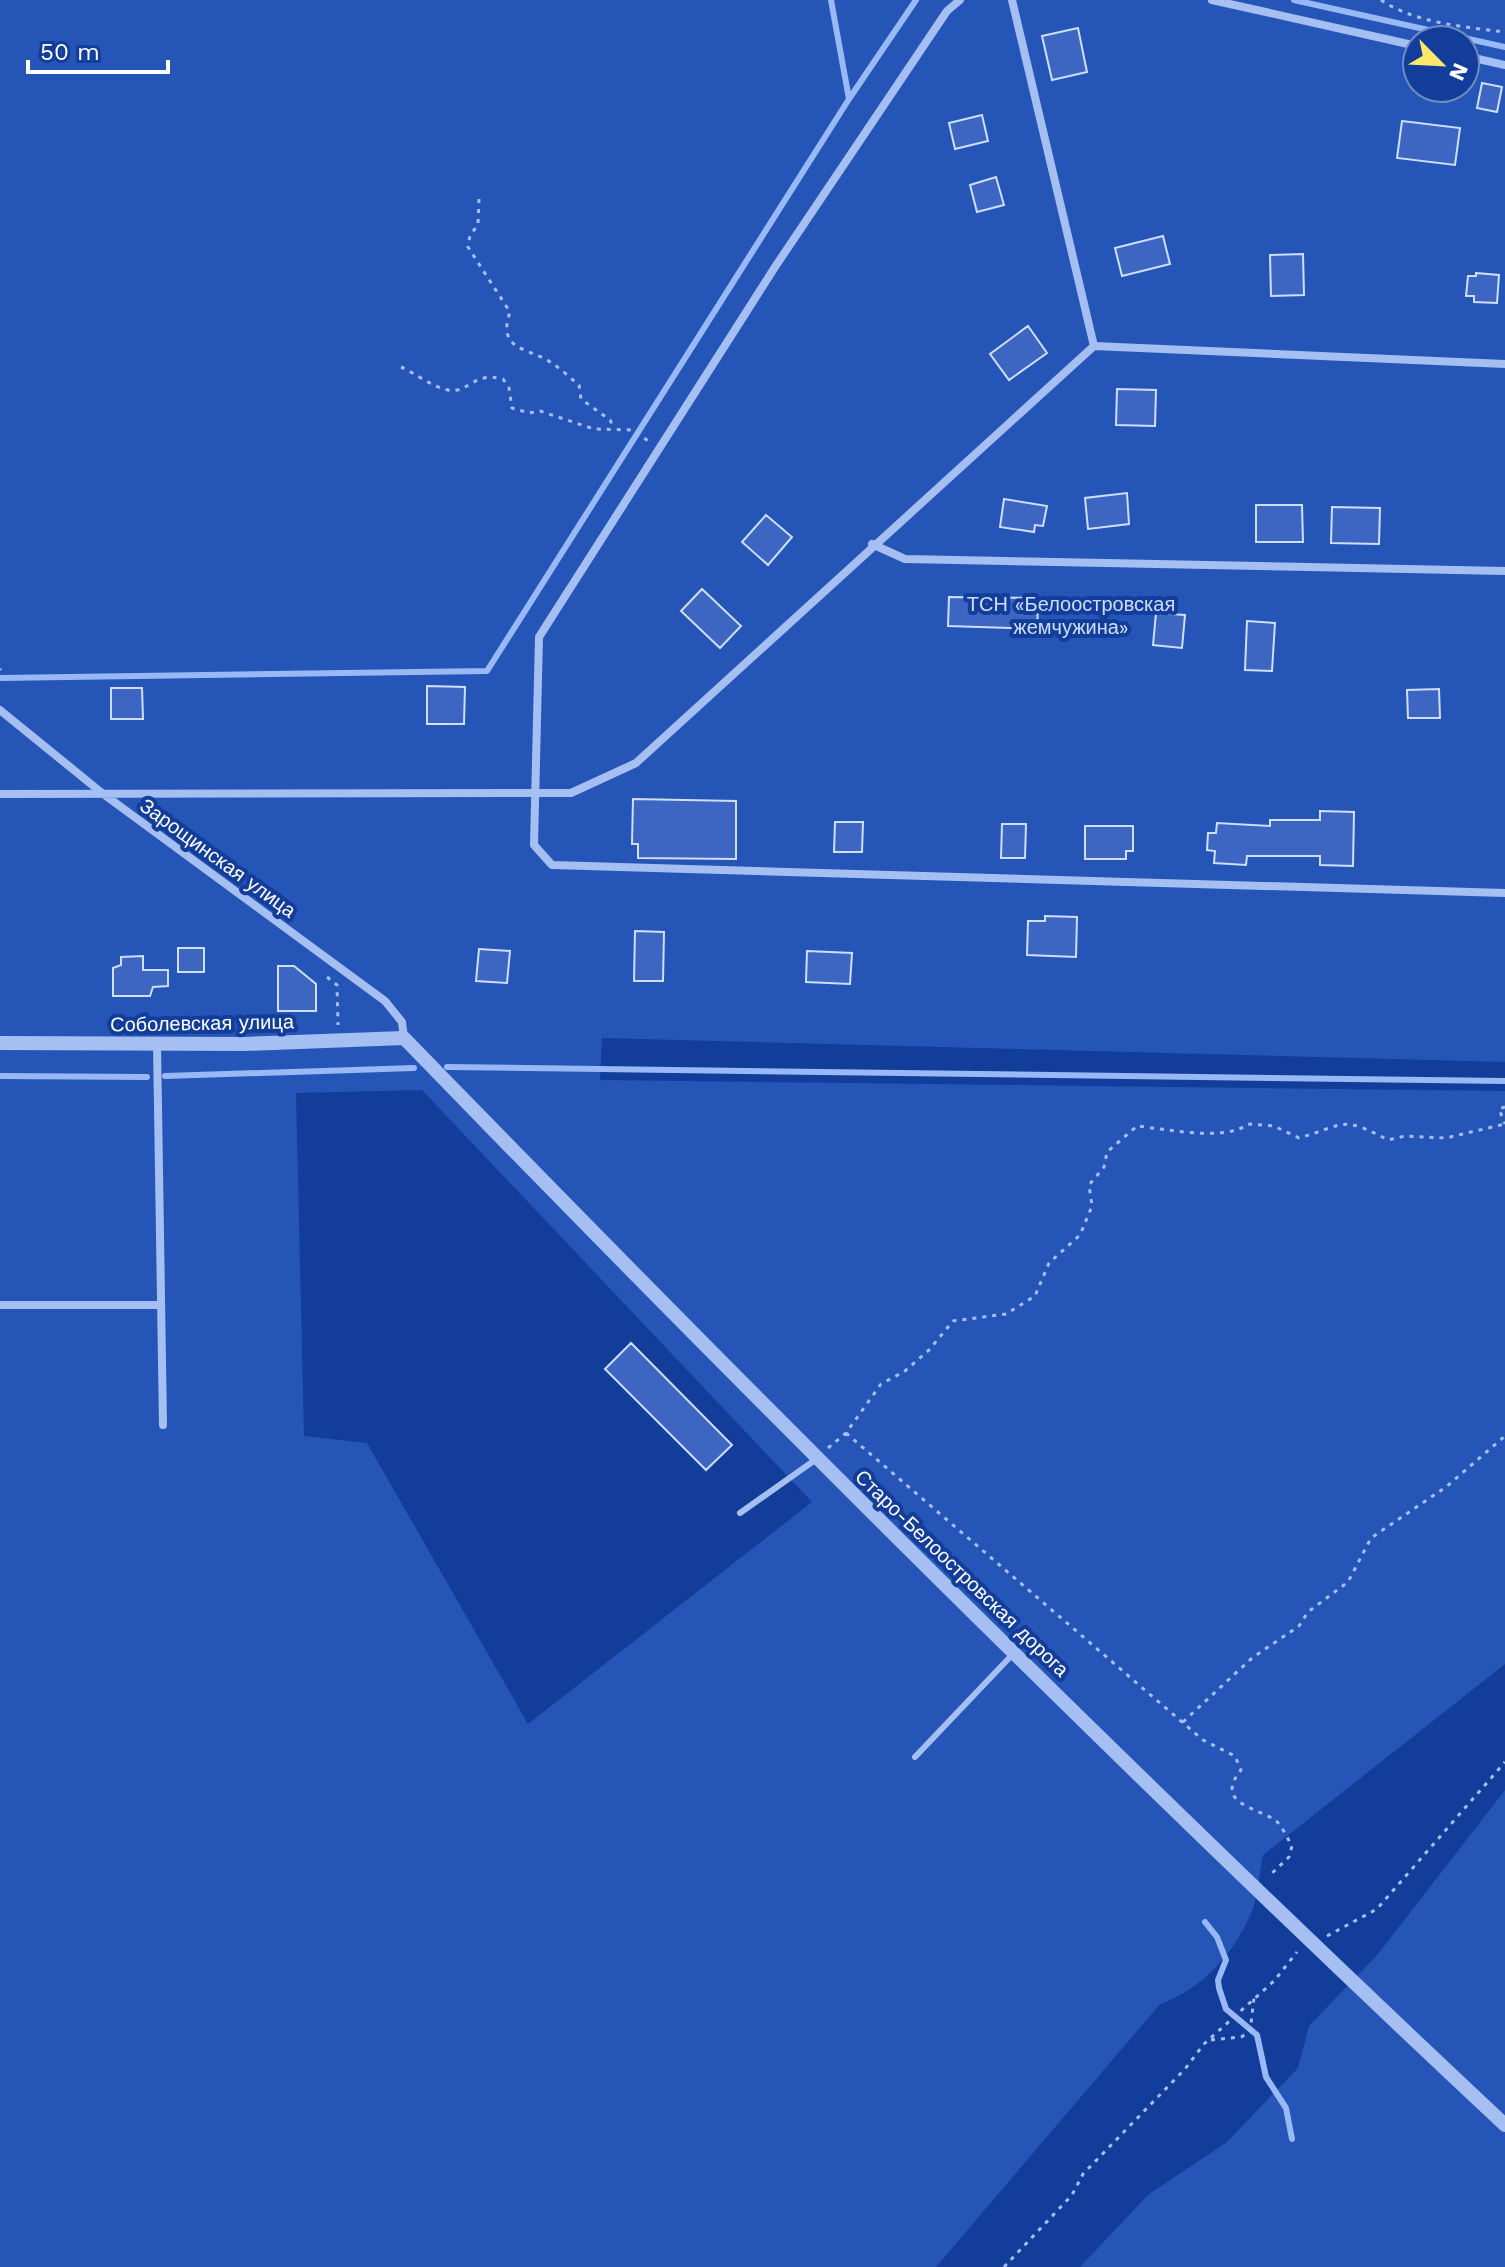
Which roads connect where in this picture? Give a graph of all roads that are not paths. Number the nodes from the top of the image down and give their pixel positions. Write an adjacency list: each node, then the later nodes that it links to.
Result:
1 (960, 0): 14 (street)
2 (1012, 0): 7 (street)
3 (1212, 0): 4 (street)
4 (1401, 42)
5 (1481, 60): 6 (street)
6 (1505, 65)
7 (1094, 346): 8 (street); 9 (street)
8 (1505, 364)
9 (872, 544): 10 (street); 14 (street)
10 (1505, 571)
11 (0, 710): 12 (street, Зарощинская улица)
12 (102, 793): 13 (street); 14 (street); 17 (street, Зарощинская улица)
13 (0, 794)
14 (534, 795): 16 (street)
15 (1505, 881): 16 (street)
16 (1504, 893)
17 (404, 1038): 19 (street, Соболевская улица); 23 (street, Старо-Белоостровская дорога)
18 (0, 1043): 19 (street, Соболевская улица)
19 (157, 1044): 21 (street)
20 (0, 1305): 21 (street)
21 (160, 1305): 22 (street)
22 (163, 1425)
23 (817, 1459): 24 (lane); 25 (street, Старо-Белоостровская дорога)
24 (740, 1513)
25 (1015, 1652): 26 (lane); 27 (street, Старо-Белоостровская дорога)
26 (915, 1757)
27 (1505, 2125)

